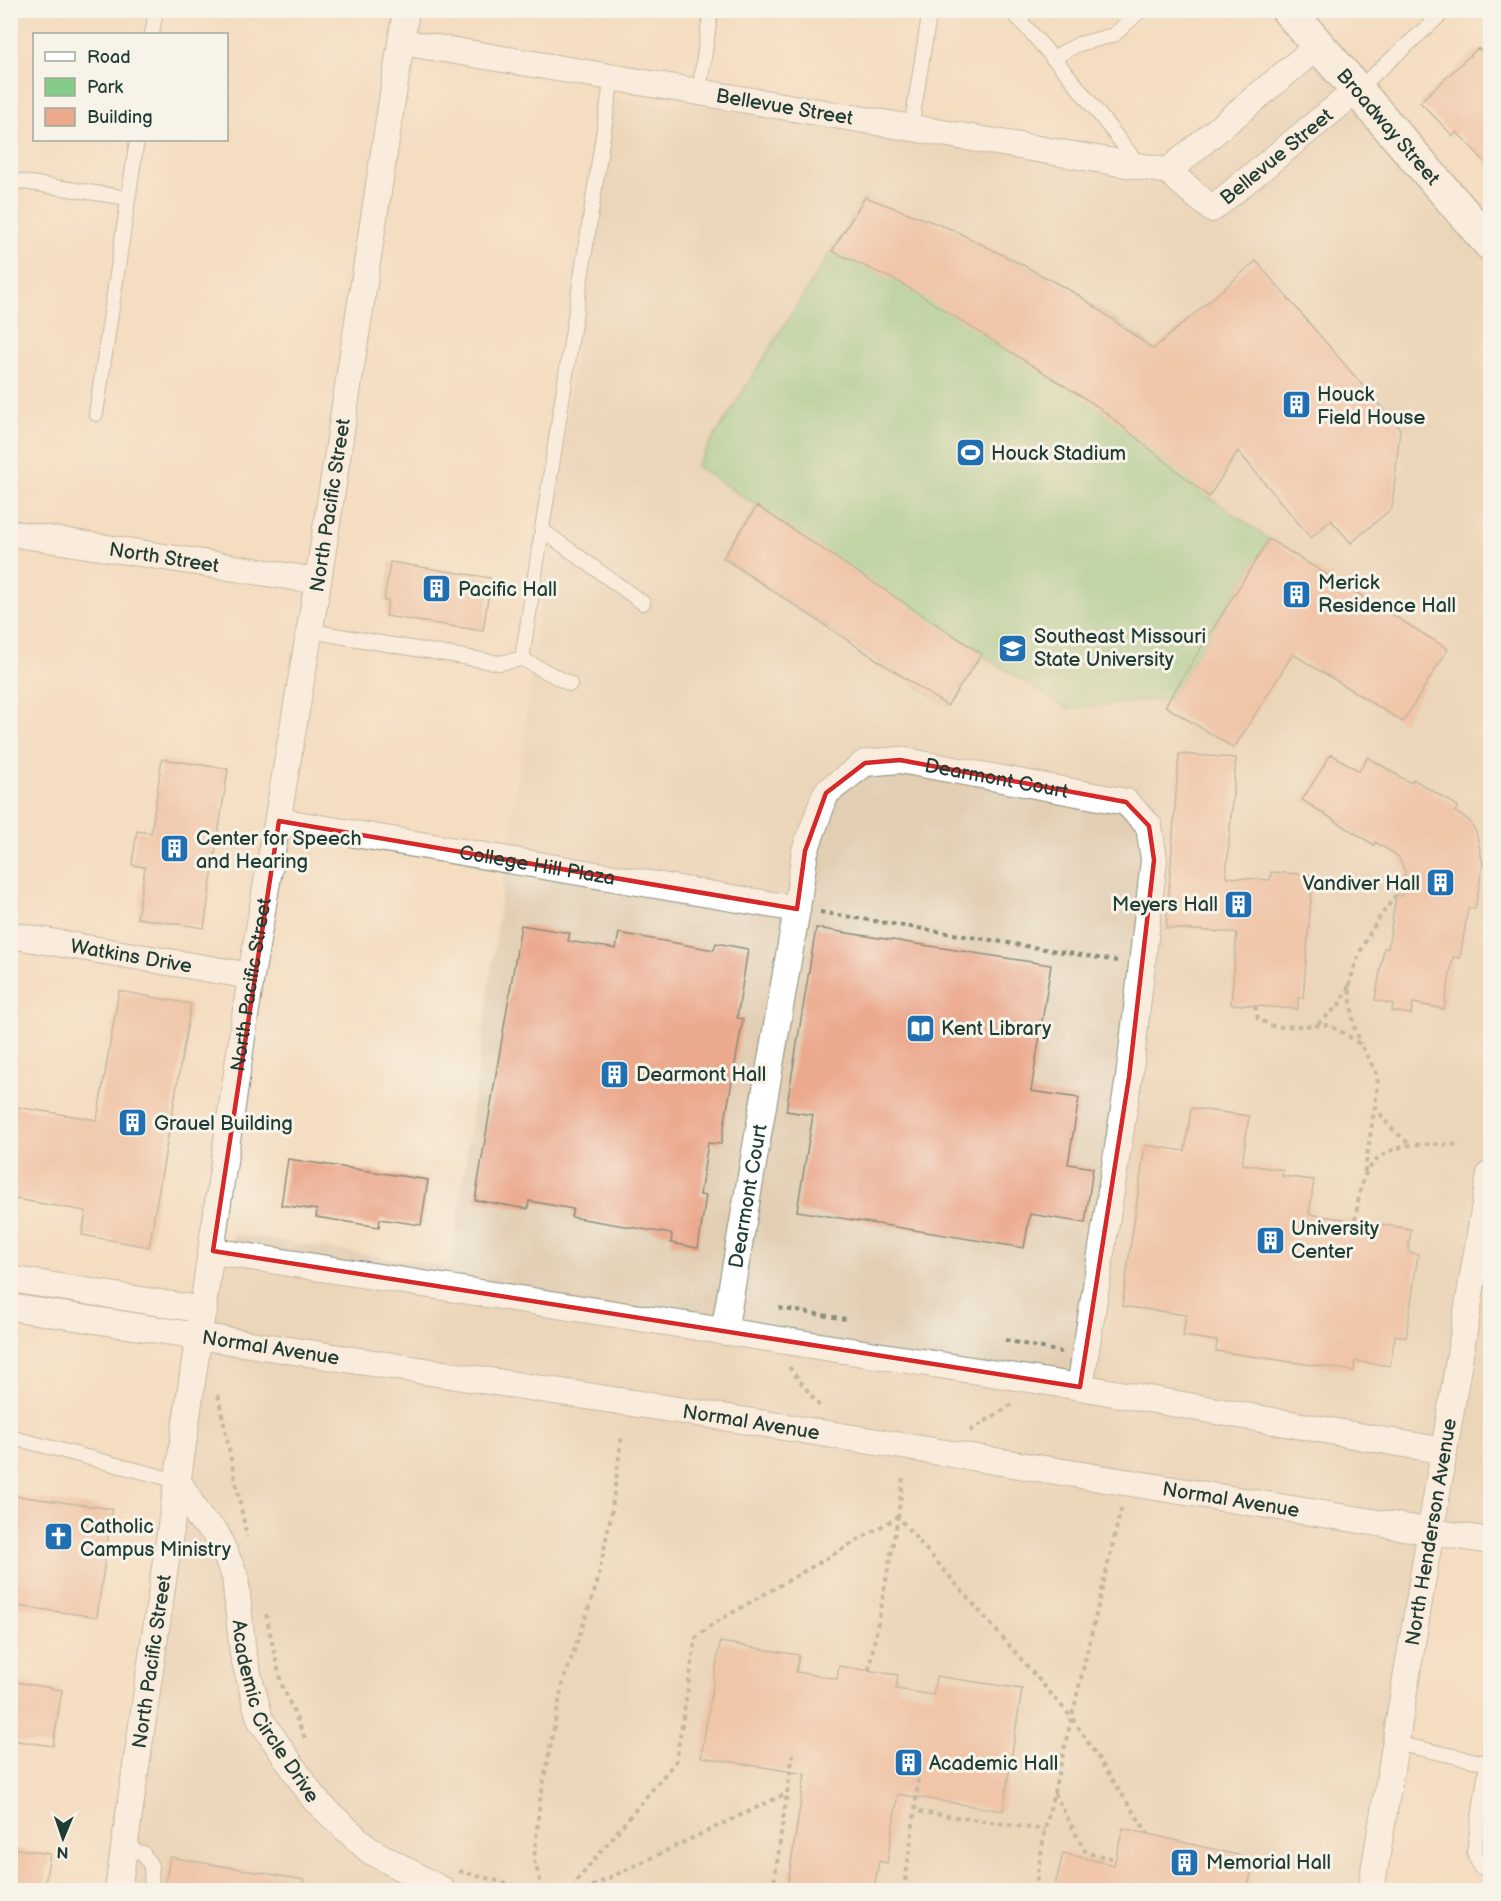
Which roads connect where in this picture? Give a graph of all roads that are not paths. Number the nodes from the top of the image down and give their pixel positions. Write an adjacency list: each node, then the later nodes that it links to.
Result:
1 (156, 10): 9 (lane)
2 (406, 10): 10 (street, North Pacific Street)
3 (711, 10): 15 (lane)
4 (930, 10): 16 (lane)
5 (1011, 10): 12 (lane)
6 (1141, 10): 12 (lane)
7 (1288, 10): 11 (main road, Broadway Street)
8 (1446, 10): 14 (lane)
9 (152, 33)
10 (402, 42): 13 (street, Bellevue Street); 26 (street, North Pacific Street)
11 (1318, 46): 14 (main road, Broadway Street); 19 (street)
12 (1052, 58): 18 (lane)
13 (612, 77): 15 (street, Bellevue Street); 24 (lane)
14 (1357, 90): 19 (street, Bellevue Street); 22 (main road, Broadway Street)
15 (699, 92): 16 (street, Bellevue Street)
16 (910, 128): 18 (street, Bellevue Street)
17 (137, 141): 21 (lane)
18 (1141, 166): 19 (street, Bellevue Street)
19 (1168, 171)
20 (10, 180): 21 (lane)
21 (128, 198): 23 (lane)
22 (1491, 244)
23 (96, 414)
24 (542, 530): 27 (lane); 29 (lane)
25 (10, 533): 26 (street, North Street)
26 (318, 581): 28 (street, North Pacific Street)
27 (643, 603)
28 (310, 631): 29 (lane); 31 (street, North Pacific Street)
29 (522, 659): 30 (lane)
30 (570, 684)
31 (279, 822): 32 (street, College Hill Plaza); 34 (street, North Pacific Street)
32 (797, 909): 40 (street, Dearmont Court); 42 (street, Dearmont Court)
33 (10, 935): 34 (street, Watkins Drive)
34 (251, 976): 36 (street, North Pacific Street)
35 (1491, 1174): 44 (street, North Henderson Avenue)
36 (213, 1251): 39 (street, North Pacific Street); 40 (street)
37 (10, 1280): 39 (street, Normal Avenue)
38 (10, 1307): 41 (street, Normal Avenue)
39 (204, 1310): 41 (street, North Pacific Street)
40 (724, 1332): 42 (street)
41 (200, 1336): 45 (street, North Pacific Street); 46 (street, Normal Avenue)
42 (1080, 1387): 44 (street)
43 (10, 1437): 45 (lane)
44 (1444, 1451): 46 (street, North Henderson Avenue)
45 (178, 1481): 50 (street, North Pacific Street); 52 (street, Academic Circle Drive)
46 (1430, 1531): 47 (street, Normal Avenue); 48 (street, North Henderson Avenue)
47 (1491, 1540)
48 (1395, 1743): 49 (lane); 55 (street, North Henderson Avenue)
49 (1489, 1764): 51 (lane)
50 (125, 1849): 53 (street, North Pacific Street); 54 (lane)
51 (1491, 1868)
52 (447, 1880)
53 (118, 1890)
54 (152, 1890)
55 (1371, 1890)

